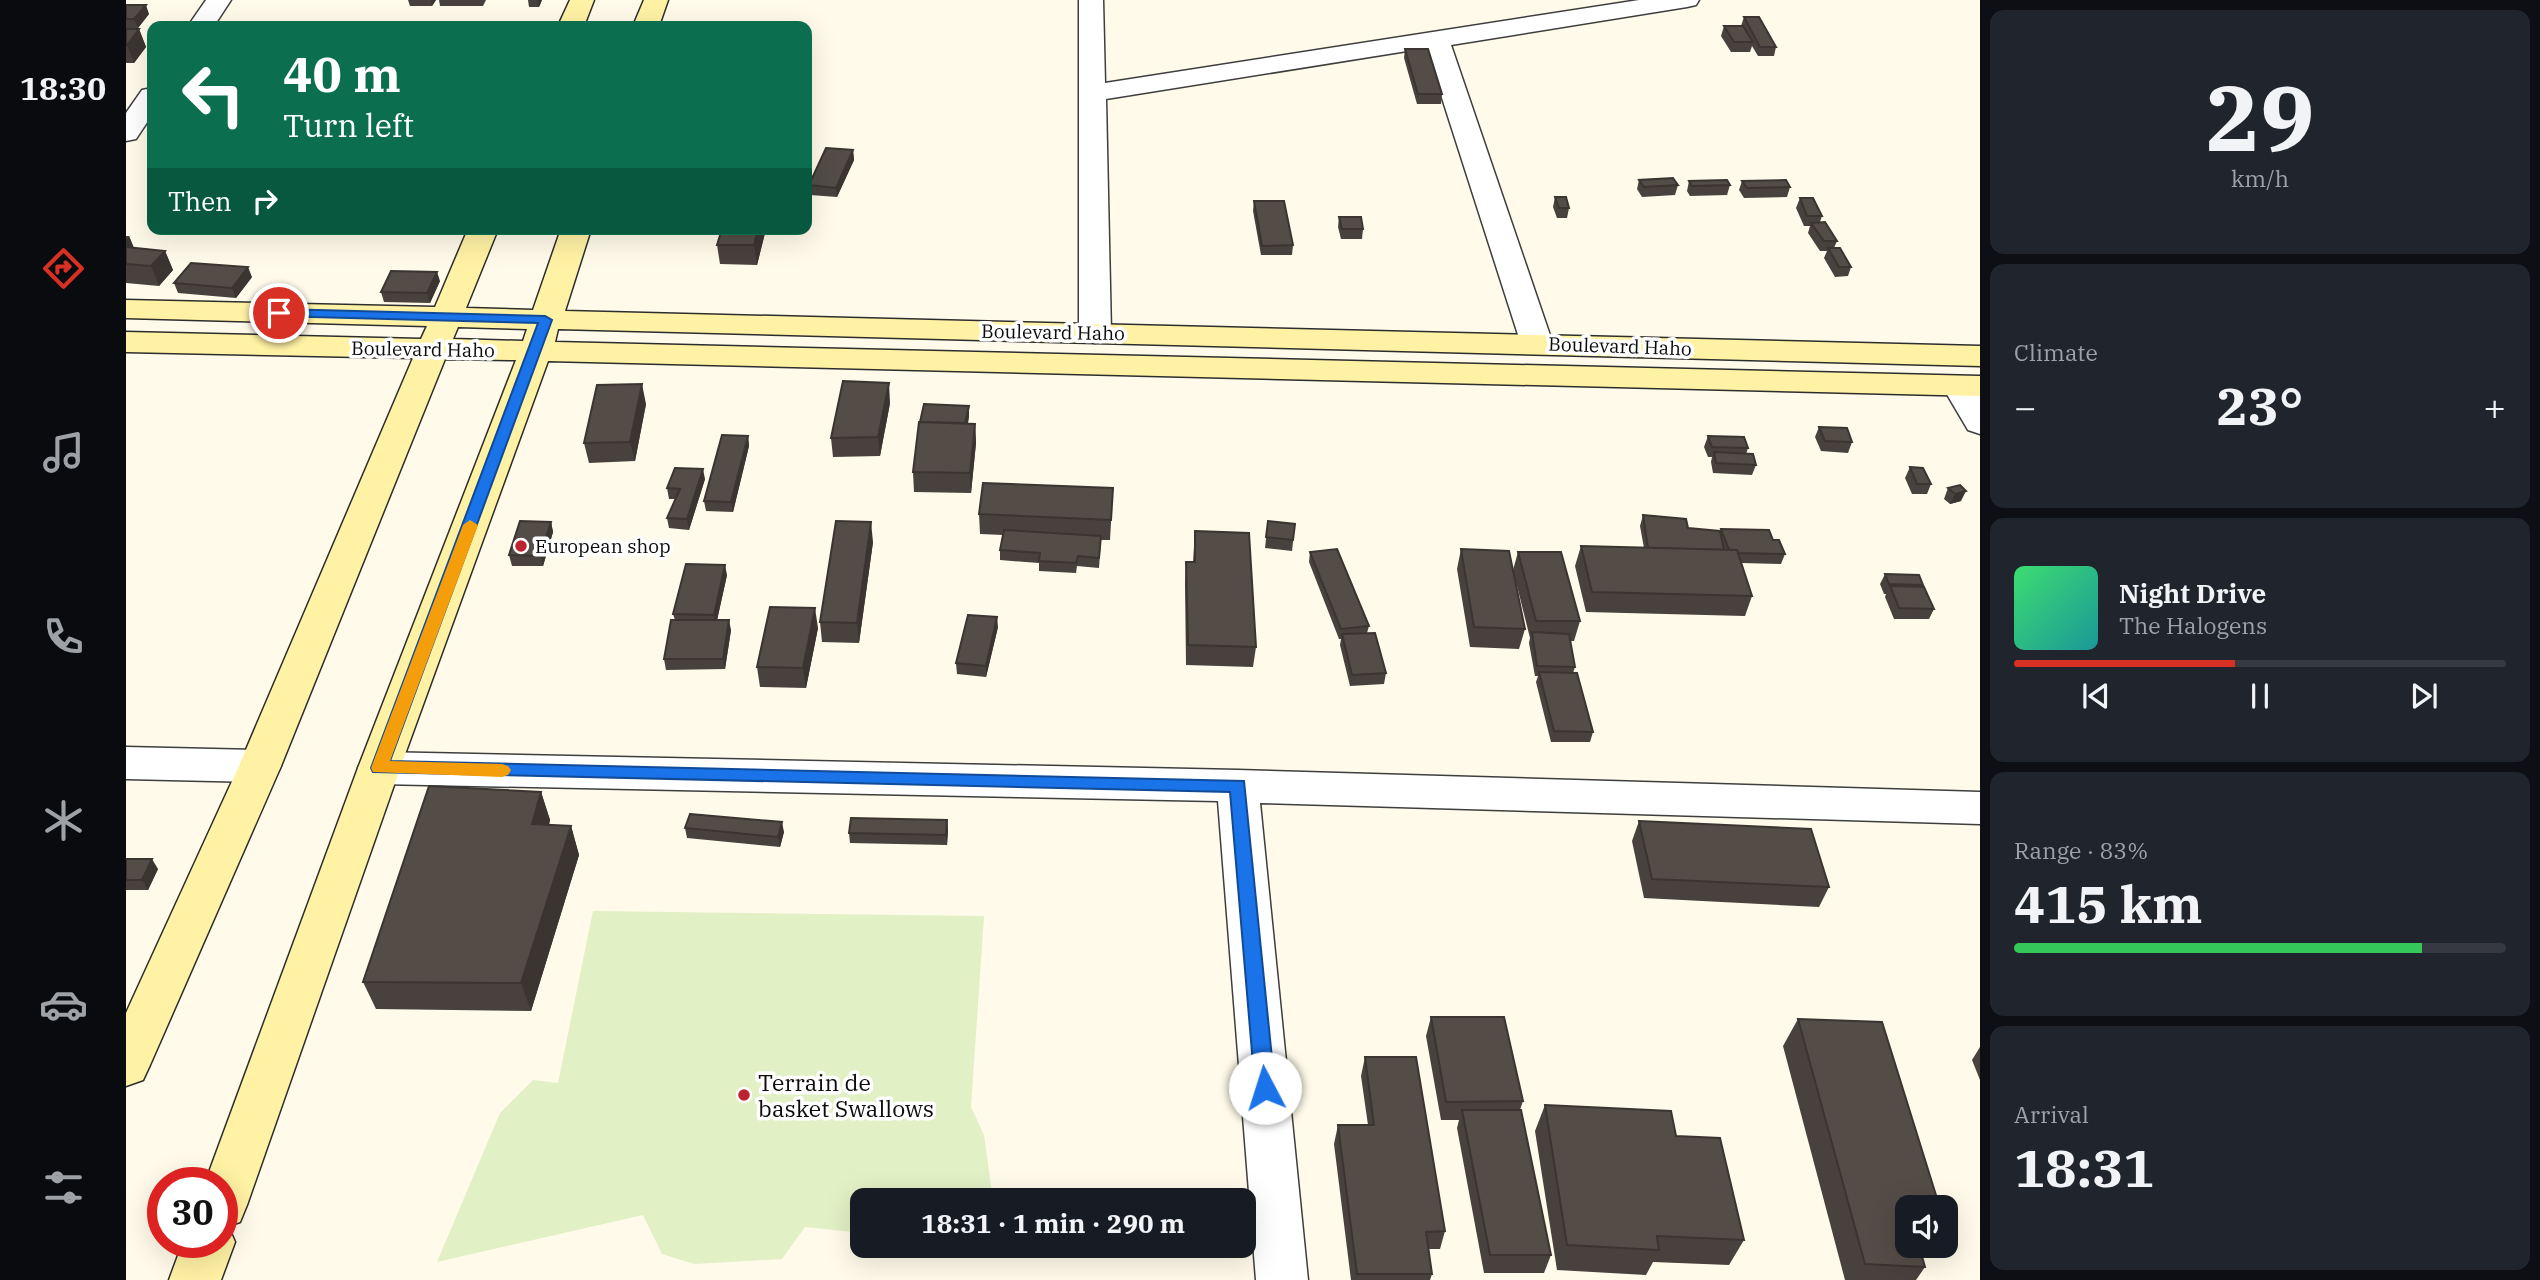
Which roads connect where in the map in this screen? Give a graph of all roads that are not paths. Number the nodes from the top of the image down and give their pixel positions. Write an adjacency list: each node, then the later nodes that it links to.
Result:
1 (219, 0): 6 (street)
2 (582, 0): 7 (main road)
3 (656, 0): 8 (main road)
4 (1091, 0): 12 (street)
5 (1686, 0): 9 (street)
6 (204, 21)
7 (573, 21)
8 (648, 21)
9 (1436, 39): 12 (street); 22 (street)
10 (126, 91): 11 (street)
11 (147, 93)
12 (1092, 93): 18 (street)
13 (147, 102): 14 (street)
14 (126, 133)
15 (480, 235): 19 (main road)
16 (574, 235): 20 (main road)
17 (126, 309): 19 (main road, Boulevard Haho)
18 (1095, 333): 20 (main road, Boulevard Haho); 22 (main road, Boulevard Haho)
19 (438, 334): 20 (main road, Boulevard Haho); 21 (main road, Boulevard Haho); 27 (main road)
20 (540, 336): 24 (main road, Boulevard Haho); 28 (main road)
21 (126, 341)
22 (1537, 344): 23 (main road, Boulevard Haho)
23 (1980, 356)
24 (1970, 386): 25 (street)
25 (1980, 423)
26 (126, 763): 27 (street)
27 (260, 766): 31 (main road)
28 (379, 768): 29 (street); 33 (main road)
29 (1238, 786): 30 (street); 36 (street)
30 (1980, 808)
31 (140, 1000): 32 (main road)
32 (126, 1065)
33 (236, 1167)
34 (203, 1258): 35 (main road)
35 (195, 1280)
36 (1282, 1280)

